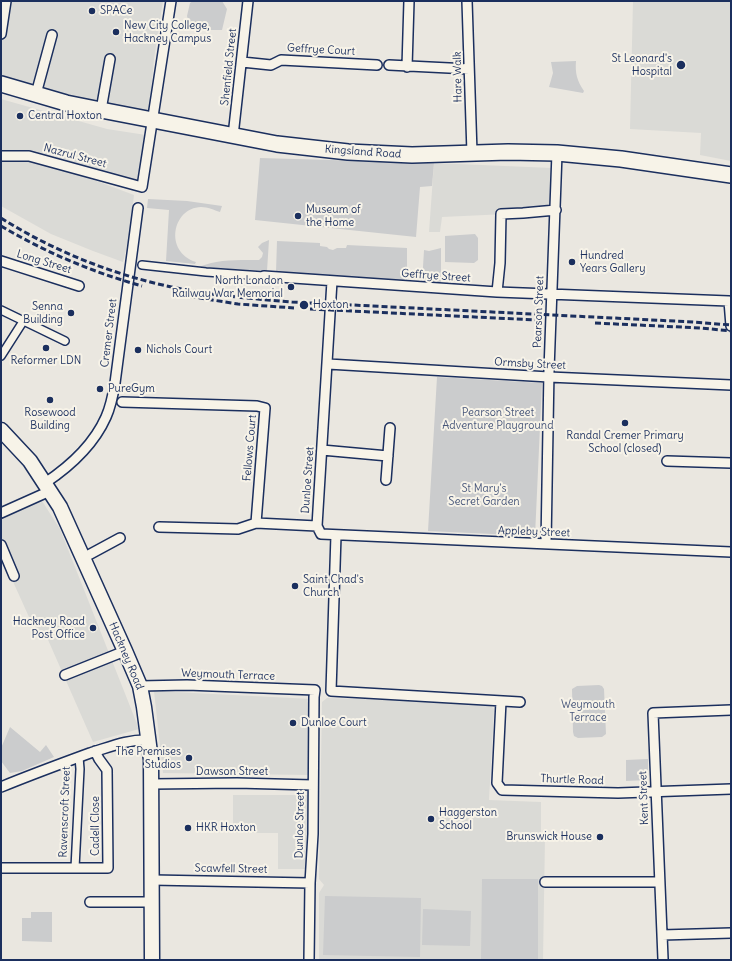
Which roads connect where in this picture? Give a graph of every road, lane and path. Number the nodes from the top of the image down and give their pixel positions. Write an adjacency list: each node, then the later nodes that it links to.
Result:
1 (6, 1): 6 (street)
2 (171, 1): 17 (street)
3 (248, 1): 9 (street, Shenfield Street)
4 (408, 1): 12 (street)
5 (467, 1): 13 (street, Hare Walk)
6 (1, 34)
7 (52, 35): 15 (street)
8 (110, 59): 16 (street)
9 (242, 62): 10 (street, Geffrye Court); 18 (street, Shenfield Street)
10 (377, 65)
11 (389, 66): 12 (street)
12 (407, 67): 13 (street)
13 (469, 69): 19 (street, Hare Walk)
14 (1, 84): 15 (highway, Kingsland Road)
15 (36, 94): 16 (highway, Kingsland Road)
16 (100, 110): 17 (highway, Kingsland Road)
17 (152, 120): 18 (highway, Kingsland Road); 21 (street, Nazrul Street)
18 (233, 136): 19 (highway, Kingsland Road)
19 (472, 153): 20 (highway, Kingsland Road)
20 (557, 153): 22 (highway, Kingsland Road); 24 (street, Pearson Street)
21 (1, 156)
22 (731, 175)
23 (138, 208): 48 (street, Cremer Street)
24 (556, 210): 30 (street); 31 (street, Pearson Street)
25 (1, 261): 29 (street, Long Street)
26 (142, 265): 27 (street, Geffrye Street)
27 (264, 276): 28 (street, Geffrye Street)
28 (332, 281): 30 (street, Geffrye Street); 37 (street, Dunloe Street)
29 (80, 286)
30 (497, 292): 31 (street, Geffrye Street)
31 (552, 293): 34 (street, Geffrye Street); 38 (street, Pearson Street)
32 (1, 310): 33 (street)
33 (24, 320): 35 (street); 36 (street)
34 (731, 326)
35 (65, 341)
36 (1, 356)
37 (328, 364): 38 (street, Ormsby Street); 43 (street, Dunloe Street)
38 (549, 377): 39 (street, Ormsby Street); 55 (street, Pearson Street)
39 (731, 385)
40 (122, 402): 50 (street, Fellows Court)
41 (390, 428): 44 (street)
42 (1, 430): 48 (main road, Hackney Road)
43 (322, 450): 44 (street); 51 (street, Dunloe Street)
44 (388, 456): 47 (street)
45 (667, 461): 46 (street)
46 (731, 463)
47 (386, 480)
48 (47, 487): 49 (street, Cremer Street); 58 (main road, Hackney Road)
49 (1, 513)
50 (256, 523): 51 (street); 52 (street)
51 (317, 526): 53 (street, Dunloe Street)
52 (159, 527)
53 (336, 535): 55 (street, Appleby Street); 64 (street)
54 (120, 538): 58 (street)
55 (546, 544): 57 (street, Appleby Street)
56 (1, 545): 59 (street)
57 (731, 552)
58 (83, 558): 60 (main road, Hackney Road)
59 (14, 576)
60 (125, 651): 61 (street); 62 (main road, Hackney Road)
61 (65, 675)
62 (140, 686): 63 (street, Weymouth Terrace); 67 (main road, Hackney Road)
63 (315, 690): 71 (street, Dunloe Street)
64 (500, 701): 65 (street); 74 (street, Thurtle Road)
65 (520, 702)
66 (731, 710): 74 (street, Kent Street)
67 (149, 740): 68 (street, Ravenscroft Street); 70 (main road, Hackney Road)
68 (95, 752): 69 (street, Ravenscroft Street); 76 (street, Cadell Close)
69 (79, 757): 72 (street, Ravenscroft Street); 76 (street, Ravenscroft Street)
70 (152, 784): 71 (street, Dawson Street); 77 (main road, Hackney Road)
71 (312, 785): 80 (street, Dunloe Street)
72 (1, 787)
73 (731, 789): 74 (street, Thurtle Road)
74 (656, 793): 79 (street, Kent Street)
75 (1, 868): 76 (street, Cadell Close)
76 (75, 868)
77 (152, 880): 80 (street, Scawfell Street); 82 (main road, Hackney Road)
78 (545, 882): 79 (street)
79 (659, 882): 84 (street, Kent Street)
80 (310, 883): 87 (street, Dunloe Street)
81 (90, 902): 82 (street)
82 (152, 902): 86 (main road, Hackney Road)
83 (731, 933): 84 (street)
84 (662, 935): 85 (street, Kent Street)
85 (663, 959)
86 (152, 960)
87 (309, 960)

